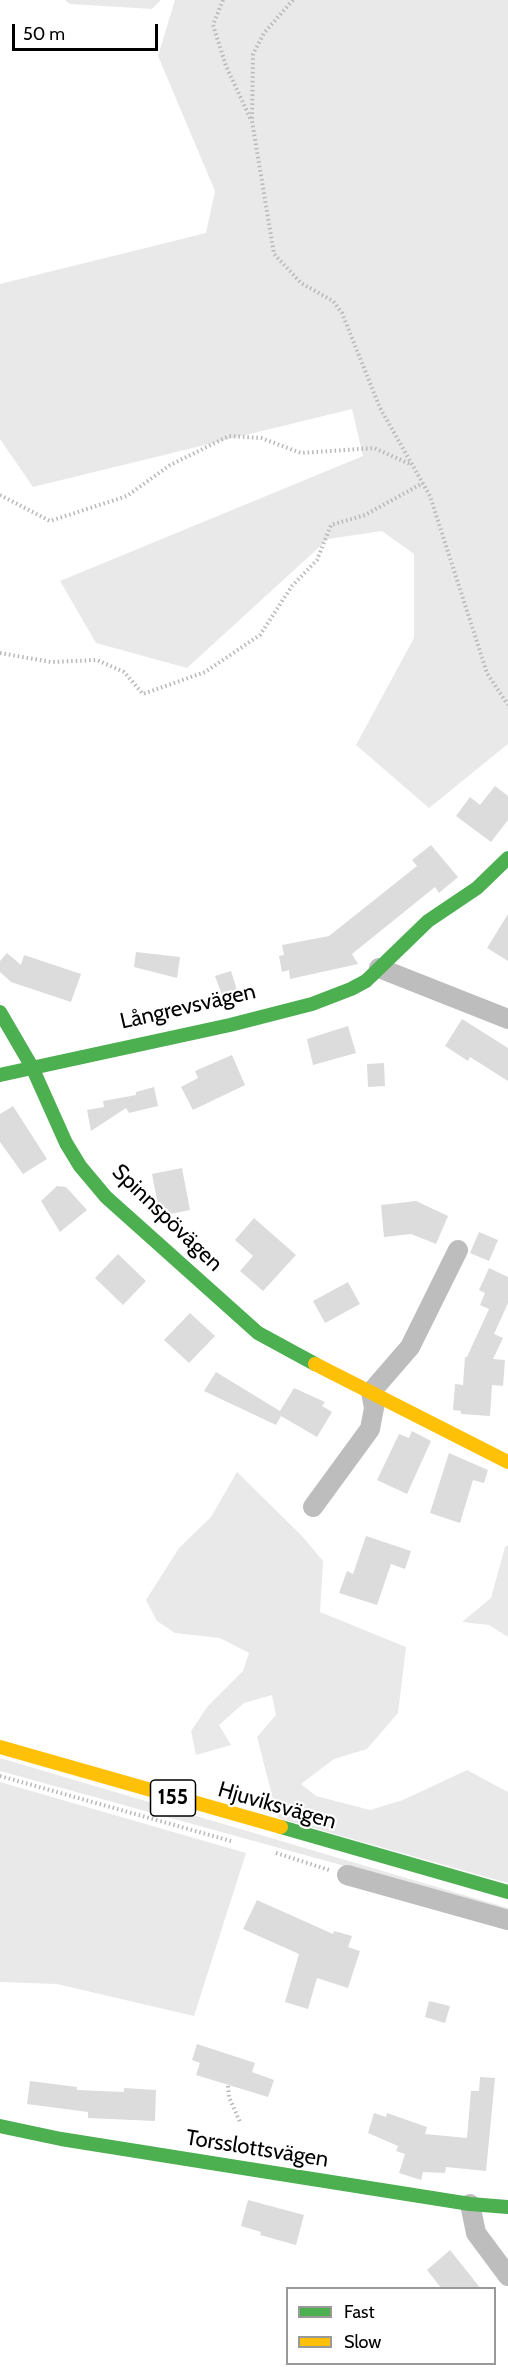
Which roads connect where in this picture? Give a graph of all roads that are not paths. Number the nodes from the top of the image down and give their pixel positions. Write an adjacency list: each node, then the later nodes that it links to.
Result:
1 (508, 858): 2 (street, Långrevsvägen)
2 (379, 968): 4 (street); 5 (street, Långrevsvägen)
3 (0, 1012): 5 (street, Spinnspövägen)
4 (508, 1019)
5 (32, 1067): 6 (street, Långrevsvägen); 8 (street, Spinnspövägen)
6 (0, 1075)
7 (458, 1250): 8 (street)
8 (371, 1392): 9 (street, Spinnspövägen); 10 (street)
9 (508, 1462)
10 (313, 1507)
11 (0, 1747): 13 (street, Hjuviksvägen / 155)
12 (347, 1875): 14 (street)
13 (508, 1892)
14 (508, 1920)
15 (0, 2126): 16 (street, Torsslottsvägen)
16 (470, 2204): 17 (street, Torsslottsvägen); 18 (street)
17 (508, 2207)
18 (508, 2276)

